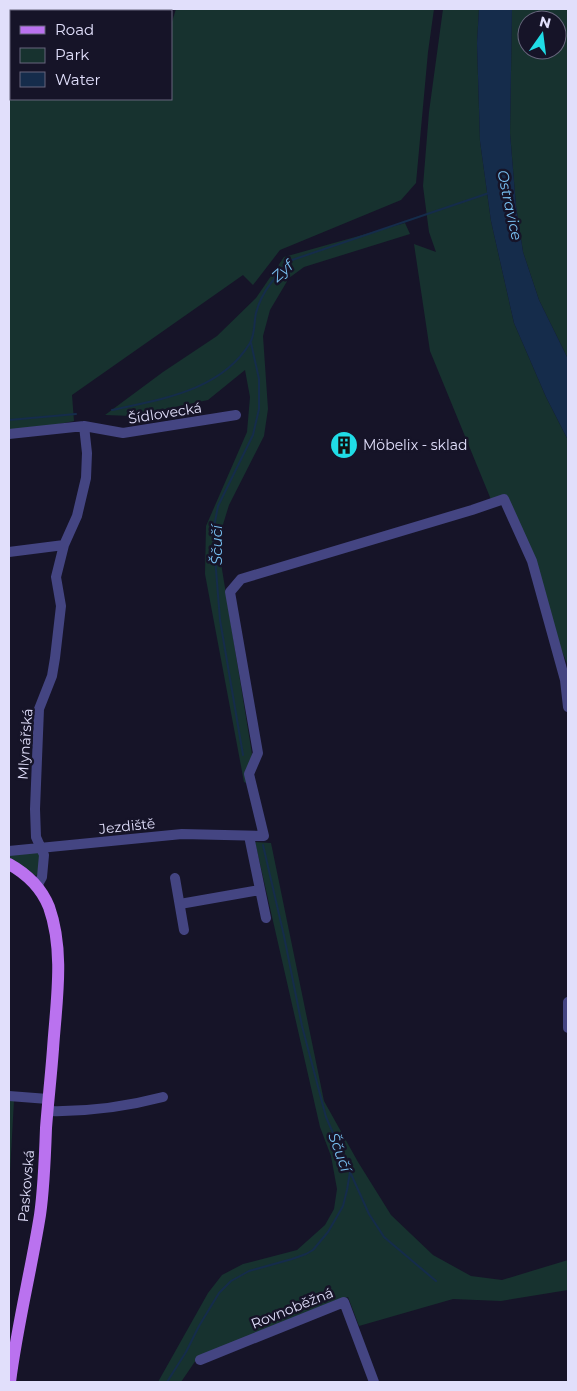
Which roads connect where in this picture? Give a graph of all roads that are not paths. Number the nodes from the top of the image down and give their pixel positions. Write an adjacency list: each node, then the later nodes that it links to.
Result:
1 (236, 415): 2 (street, Šídlovecká)
2 (84, 426): 3 (street, Šídlovecká); 4 (street, Mlynářská)
3 (9, 434)
4 (64, 545): 5 (street); 8 (street, Mlynářská)
5 (9, 552)
6 (568, 707): 7 (street, Jezdiště)
7 (249, 836): 8 (street, Jezdiště); 13 (street)
8 (41, 847): 9 (street, Jezdiště); 12 (street, Mlynářská)
9 (9, 851)
10 (9, 864): 12 (main road, Paskovská)
11 (175, 878): 14 (street)
12 (37, 886): 21 (main road, Paskovská)
13 (260, 890): 14 (street); 15 (street)
14 (180, 904): 16 (street)
15 (266, 918)
16 (184, 930)
17 (568, 1002): 18 (street)
18 (568, 1028)
19 (9, 1096): 21 (street)
20 (163, 1097): 21 (street)
21 (48, 1105): 22 (main road, Paskovská)
22 (11, 1350): 24 (main road, Paskovská)
23 (200, 1360): 25 (street, Rovnoběžná)
24 (10, 1382)
25 (374, 1382)

